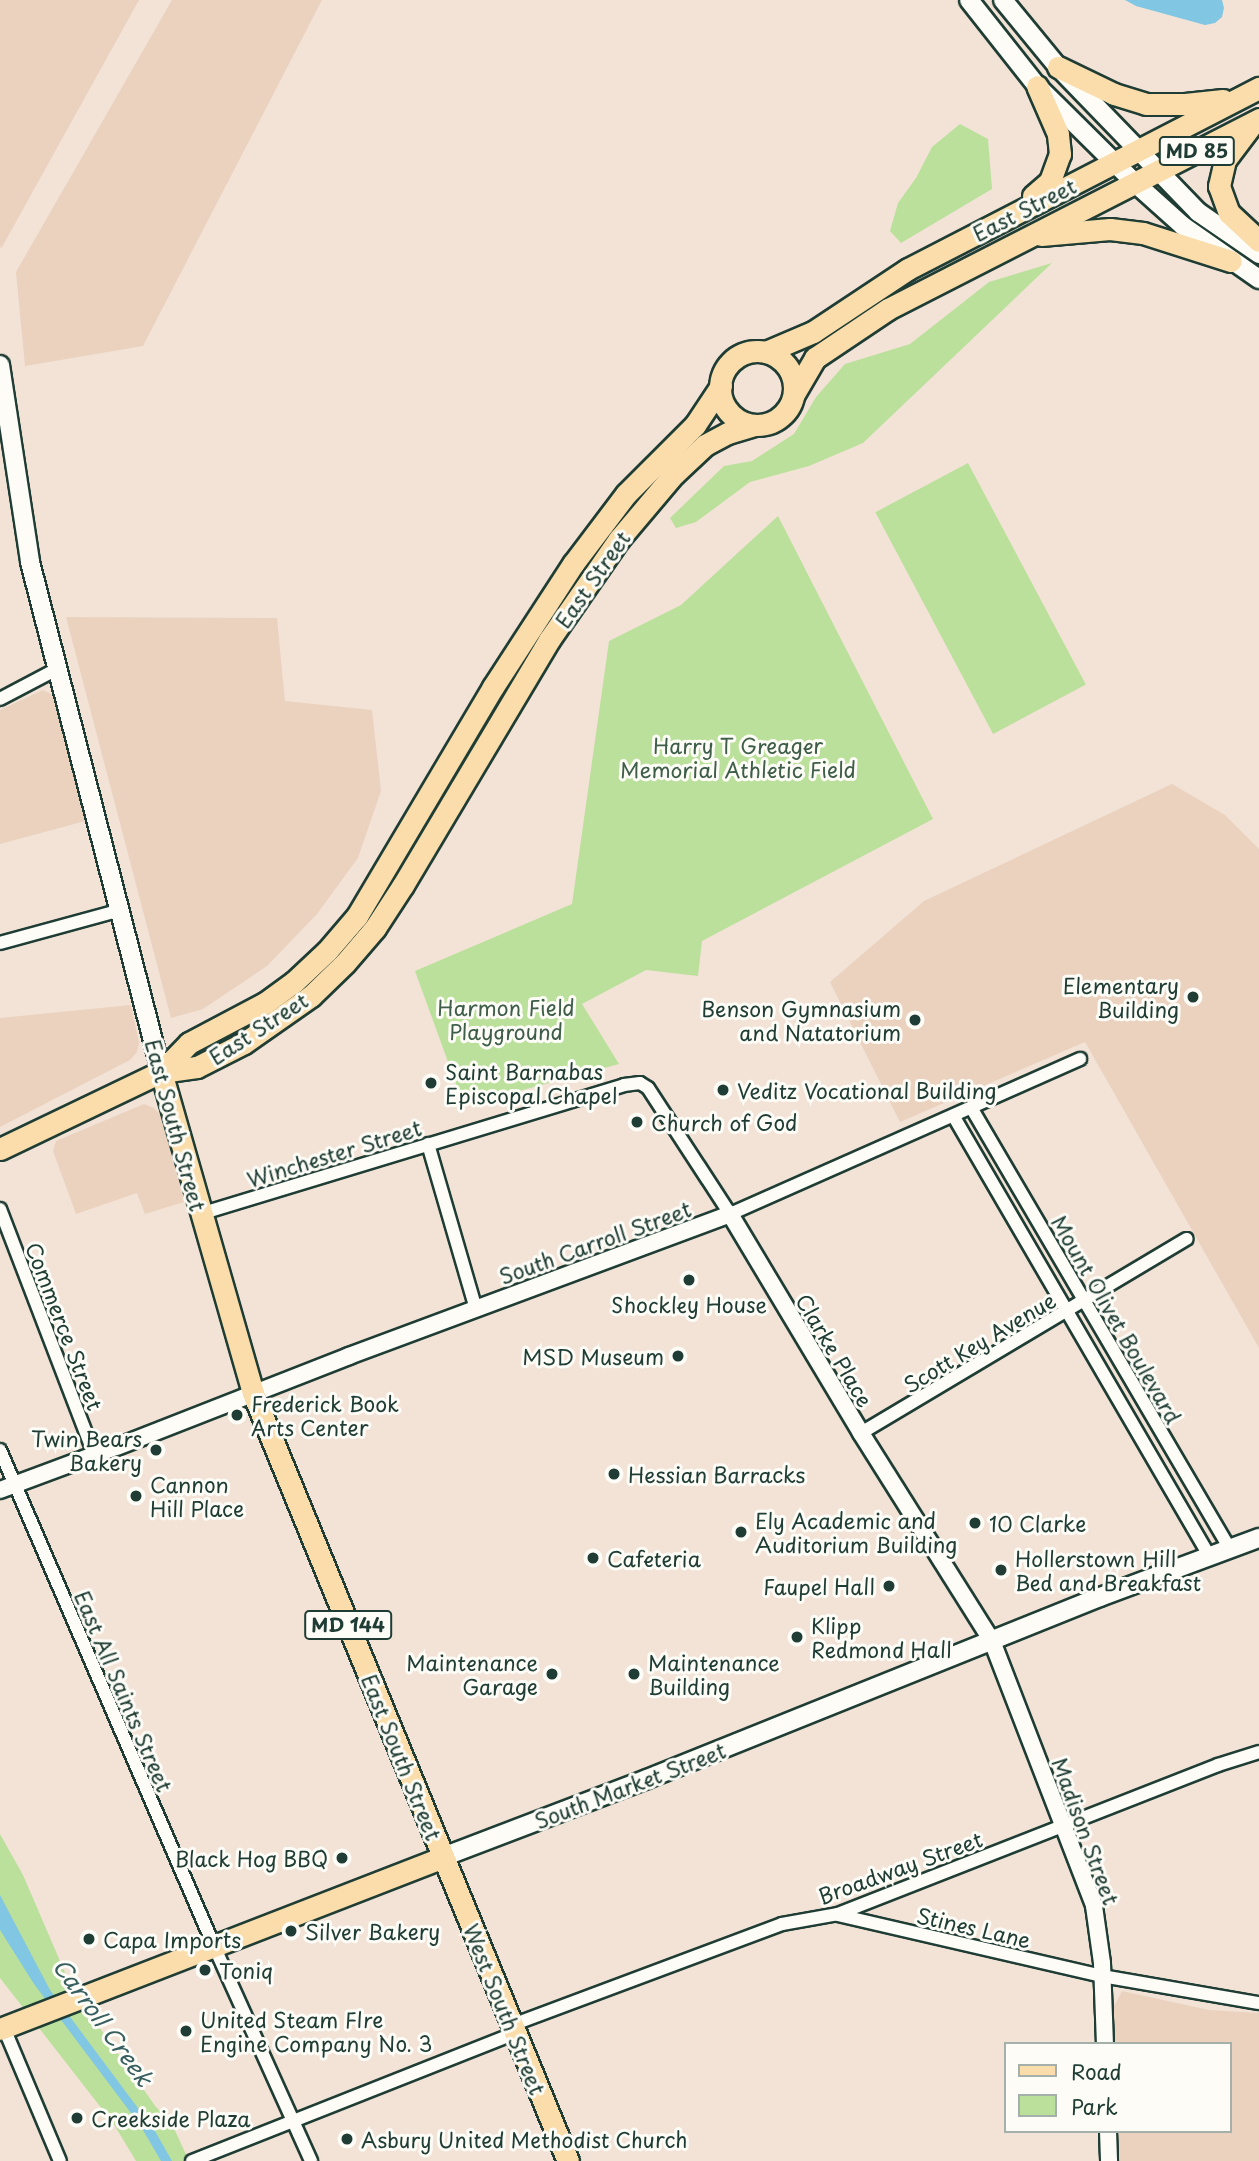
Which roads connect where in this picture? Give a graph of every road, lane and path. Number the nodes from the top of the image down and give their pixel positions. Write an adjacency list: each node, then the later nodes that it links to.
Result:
1 (969, 0): 4 (main road)
2 (1003, 0): 3 (main road)
3 (1058, 66): 6 (main road); 8 (main road)
4 (1037, 86): 9 (main road); 12 (main road)
5 (1259, 88): 6 (main road, MD 85)
6 (1239, 98): 8 (main road, MD 85)
7 (1258, 119): 10 (main road, MD 85); 14 (main road)
8 (1137, 150): 9 (main road, East Street / MD 85); 10 (main road)
9 (1114, 162): 11 (main road); 12 (main road, East Street)
10 (1157, 171): 11 (main road, MD 85); 15 (main road)
11 (1134, 182): 13 (main road, East Street); 16 (main road)
12 (1012, 215): 18 (main road, East Street)
13 (1021, 238): 16 (main road); 21 (main road, East Street)
14 (1259, 241)
15 (1259, 254)
16 (1231, 261): 17 (main road)
17 (1259, 279)
18 (766, 352): 20 (main road); 21 (main road)
19 (0, 365): 23 (main road, East South Street / MD 144)
20 (720, 386): 22 (main road); 28 (main road, East Street)
21 (794, 394): 22 (main road)
22 (754, 425): 28 (main road, East Street)
23 (57, 669): 24 (street); 25 (main road, East South Street / MD 144)
24 (0, 699)
25 (121, 909): 26 (street); 28 (main road, East South Street / MD 144)
26 (0, 943)
27 (1080, 1059): 30 (street, South Carroll Street)
28 (161, 1072): 33 (main road); 35 (main road, East South Street / MD 144)
29 (640, 1083): 32 (street, Winchester Street); 36 (street, Clarke Place)
30 (972, 1109): 31 (street, South Carroll Street); 38 (street, Mount Olivet Boulevard)
31 (954, 1117): 36 (street, South Carroll Street); 40 (street, Mount Olivet Boulevard)
32 (428, 1144): 35 (street, Winchester Street); 39 (street)
33 (0, 1149)
34 (0, 1209): 44 (street, Commerce Street)
35 (200, 1214): 41 (main road, East South Street / MD 144)
36 (730, 1214): 39 (street, South Carroll Street); 42 (street, Clarke Place)
37 (1187, 1239): 38 (street, Scott Key Avenue)
38 (1084, 1302): 40 (street, Scott Key Avenue); 47 (street, Mount Olivet Boulevard)
39 (476, 1309): 41 (street, South Carroll Street)
40 (1068, 1311): 42 (street, Scott Key Avenue); 48 (street, Mount Olivet Boulevard)
41 (253, 1393): 44 (street, South Carroll Street); 52 (main road, East South Street / MD 144)
42 (861, 1433): 49 (street, Clarke Place)
43 (0, 1450): 45 (street, East All Saints Street)
44 (95, 1455): 45 (street, South Carroll Street)
45 (7, 1488): 54 (street, East All Saints Street)
46 (1259, 1538): 47 (main road, South Market Street)
47 (1230, 1549): 48 (main road, South Market Street)
48 (1210, 1556): 49 (main road, South Market Street)
49 (992, 1641): 51 (street, Madison Street); 52 (main road, South Market Street)
50 (1259, 1752): 51 (street, Broadway Street)
51 (1064, 1827): 53 (street, Broadway Street); 55 (street, Madison Street)
52 (443, 1857): 54 (main road, South Market Street); 58 (main road, West South Street / MD 144)
53 (838, 1914): 55 (street, Stines Lane); 58 (street, Broadway Street)
54 (214, 1946): 57 (main road, South Market Street); 60 (street, East All Saints Street)
55 (1102, 1976): 56 (street, Stines Lane); 59 (street, Madison Street)
56 (1259, 2003)
57 (2, 2028): 62 (street)
58 (513, 2029): 60 (street, Broadway Street); 65 (main road, West South Street / MD 144)
59 (1105, 2042)
60 (292, 2121): 63 (street, Broadway Street); 64 (street, East All Saints Street)
61 (1108, 2133): 66 (street)
62 (60, 2161)
63 (192, 2161)
64 (311, 2161)
65 (568, 2161)
66 (1109, 2161)

